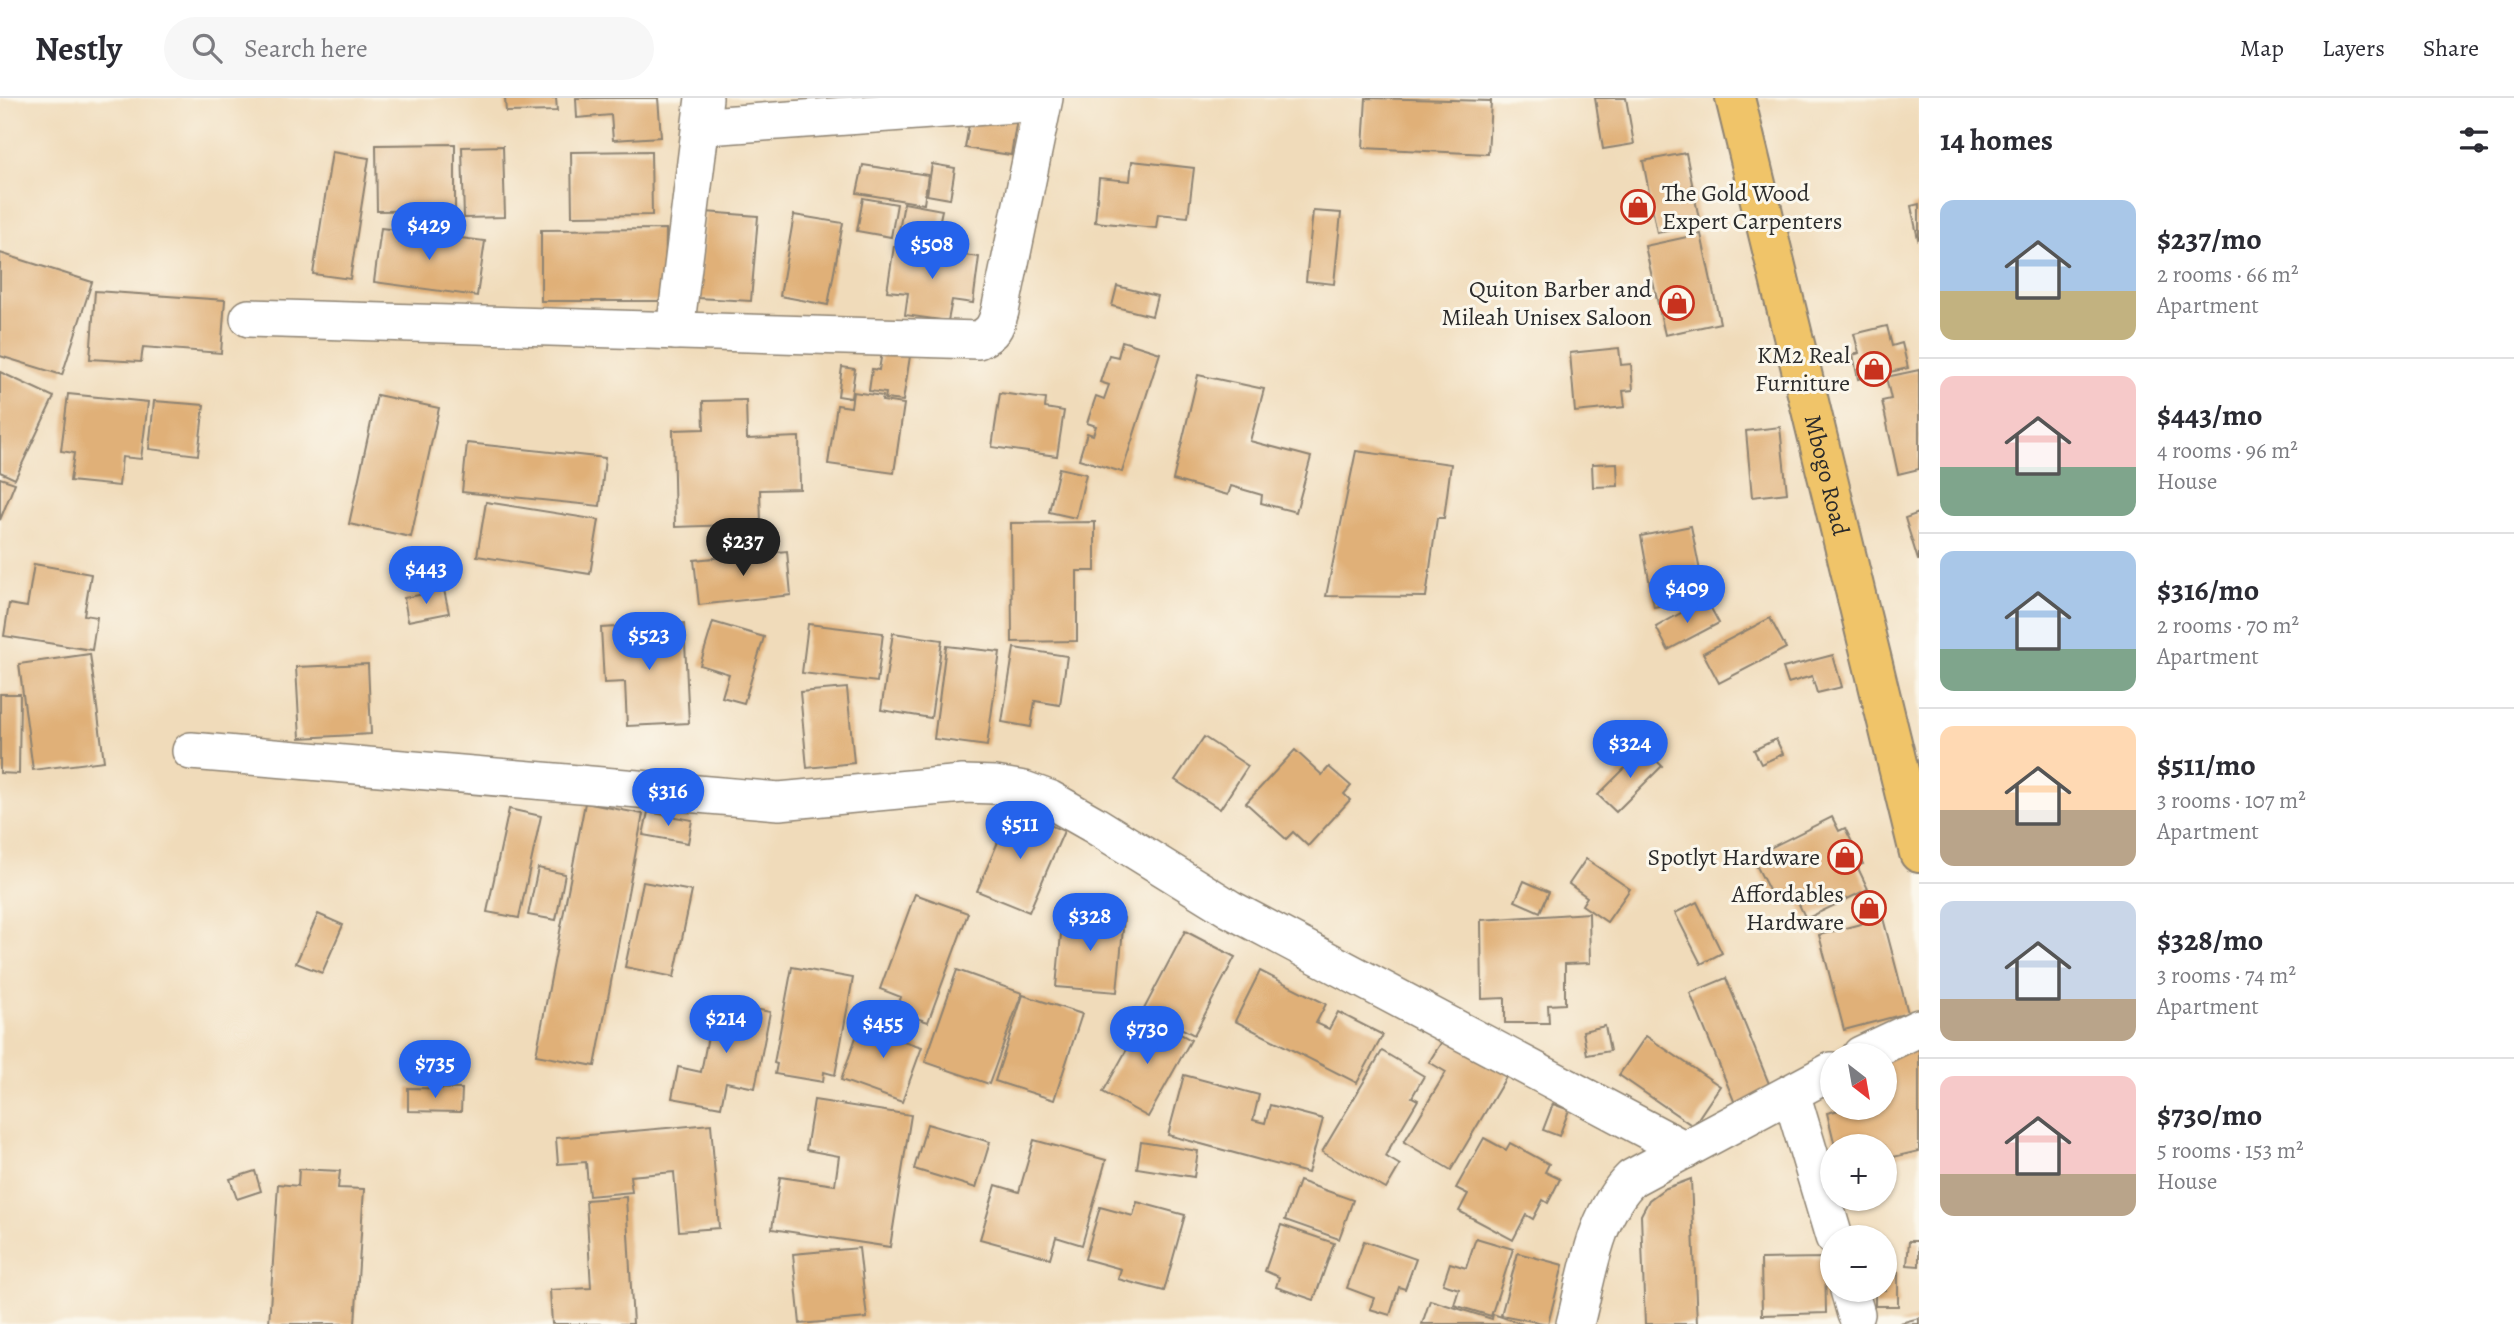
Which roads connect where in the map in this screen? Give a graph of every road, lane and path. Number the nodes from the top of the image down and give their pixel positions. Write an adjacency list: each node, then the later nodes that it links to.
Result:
1 (1735, 98): 7 (main road, Mbogo Road)
2 (1043, 100): 3 (street); 5 (street)
3 (713, 112): 5 (street)
4 (249, 318): 5 (street)
5 (675, 331)
6 (191, 751): 12 (street)
7 (1919, 853)
8 (1919, 1028): 9 (street)
9 (1887, 1043)
10 (1820, 1077): 11 (street)
11 (1791, 1093): 12 (street); 13 (street)
12 (1685, 1150): 14 (street)
13 (1830, 1225)
14 (1575, 1324)

